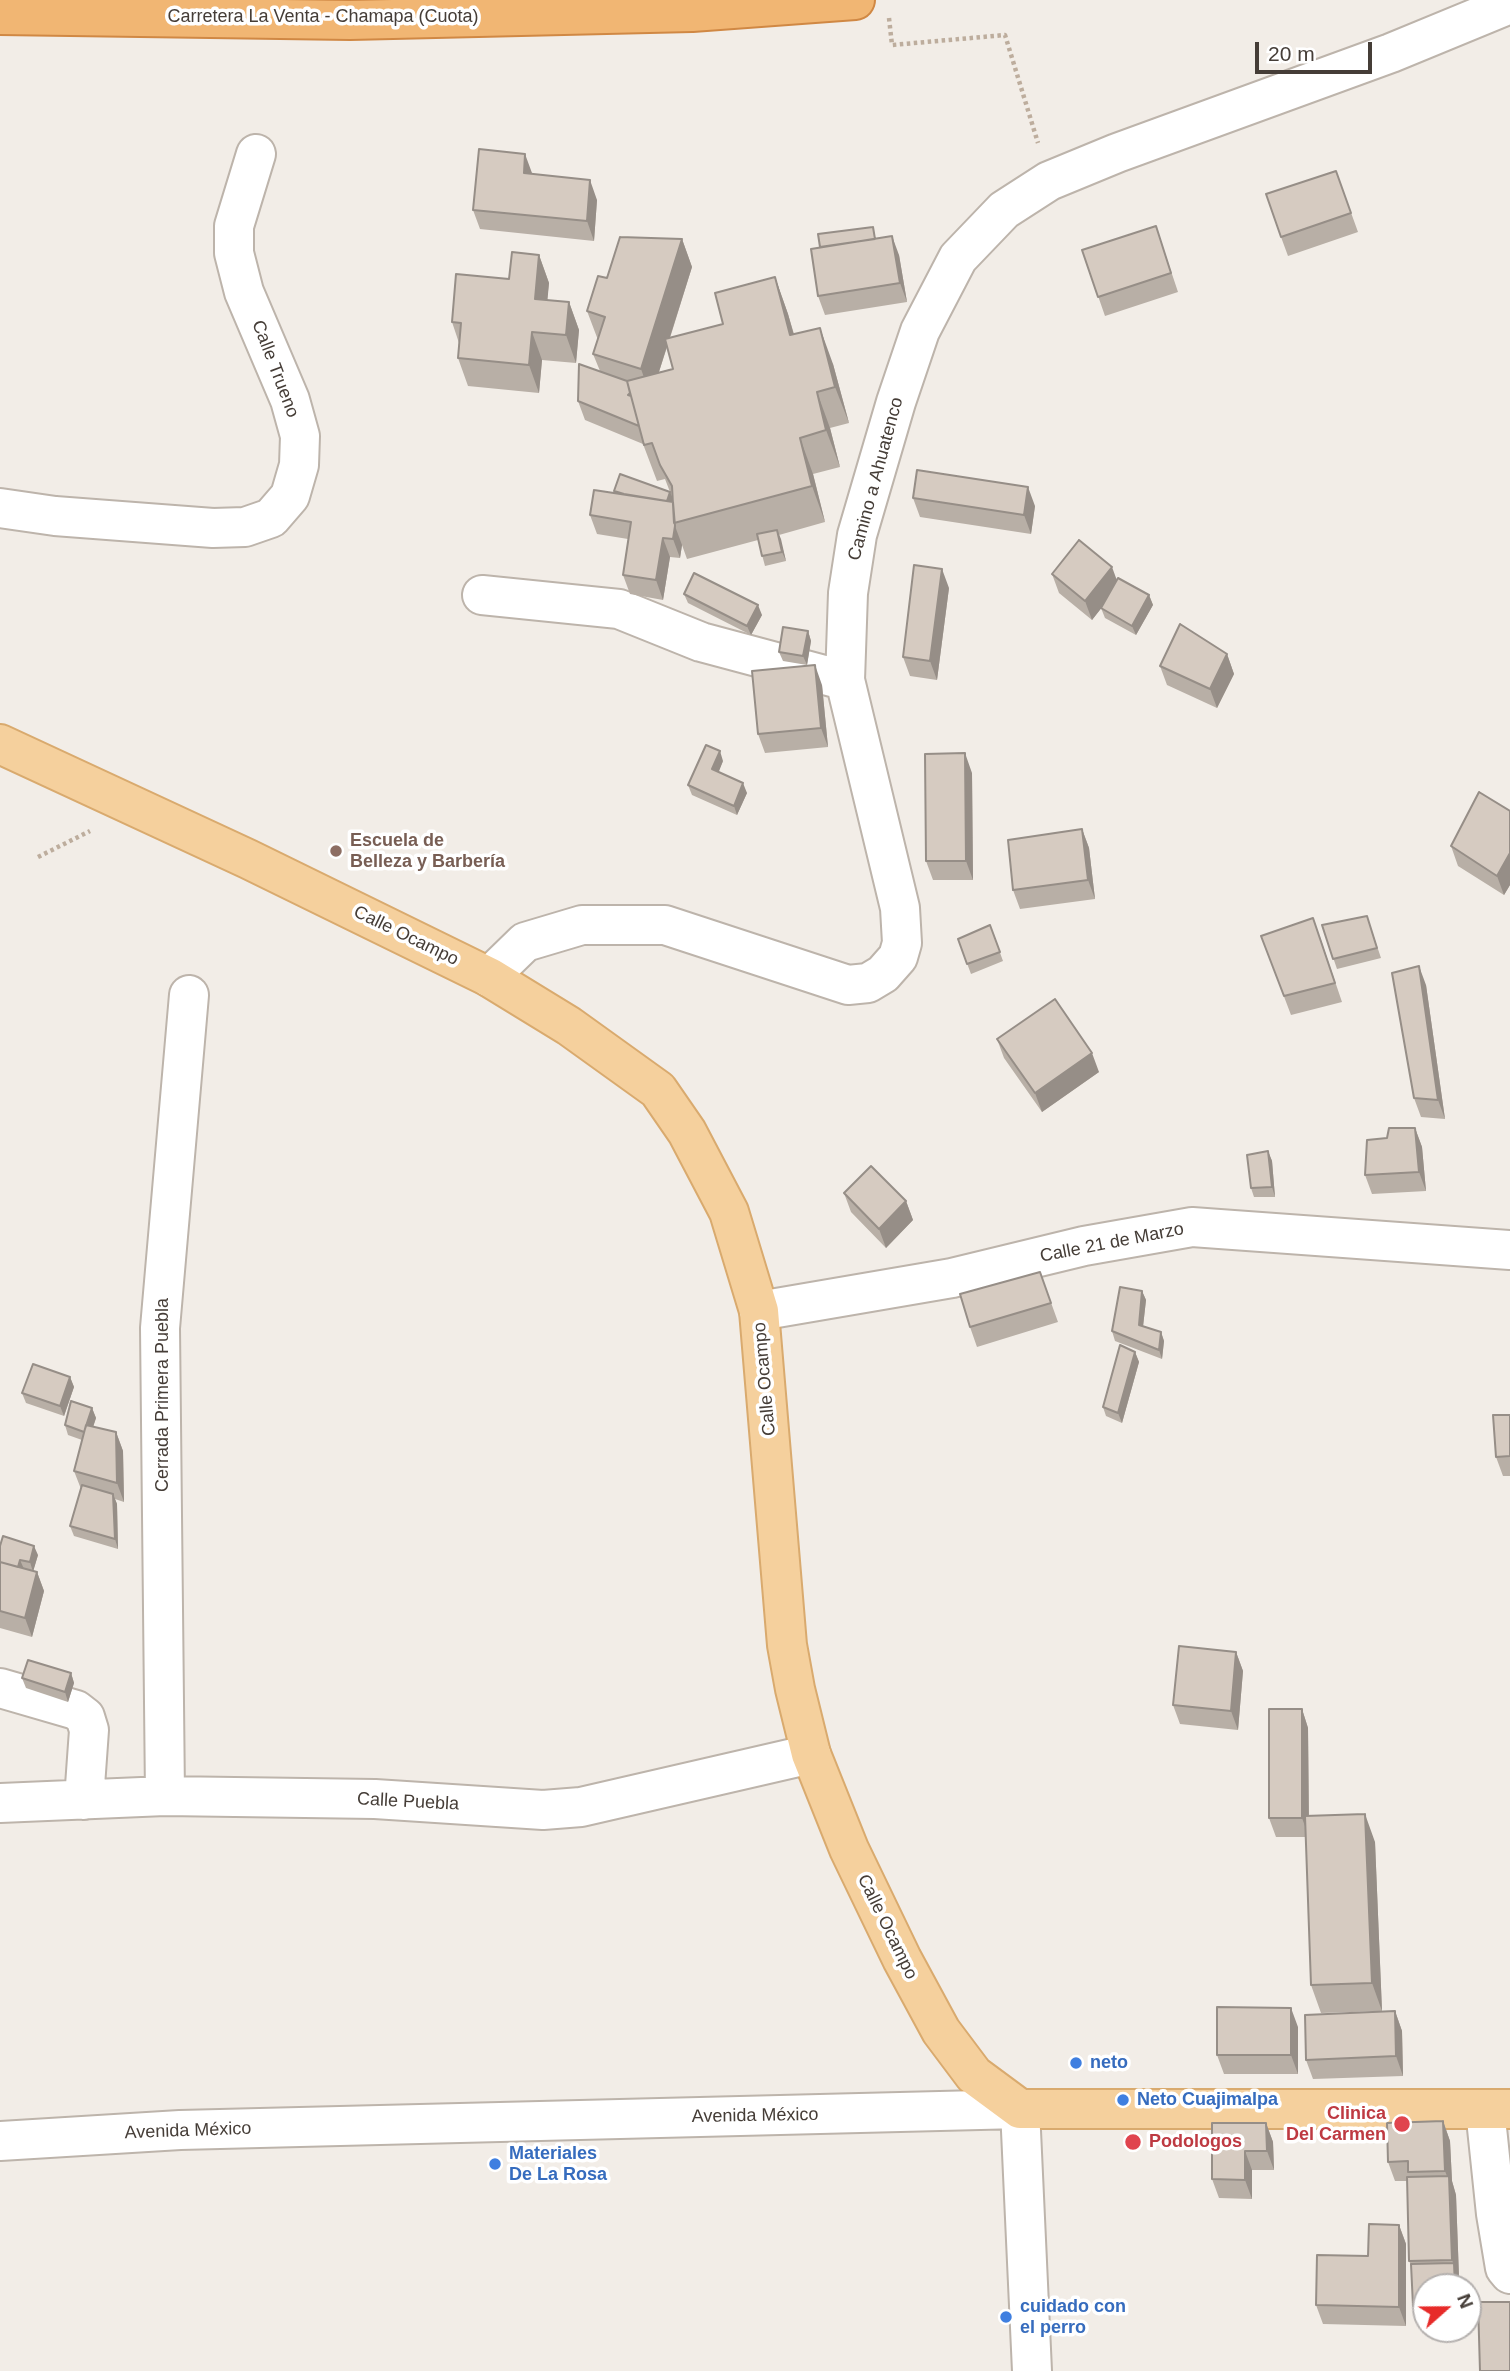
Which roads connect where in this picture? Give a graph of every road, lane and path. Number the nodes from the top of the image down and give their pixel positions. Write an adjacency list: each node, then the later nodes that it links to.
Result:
1 (855, 0): 3 (highway, Carretera La Venta - Chamapa (Cuota))
2 (1510, 4): 6 (street, Camino a Ahuatenco)
3 (0, 15)
4 (892, 45): 6 (path)
5 (256, 154): 7 (street, Calle Trueno)
6 (1049, 181): 9 (street, Camino a Ahuatenco)
7 (0, 508)
8 (482, 596): 9 (street)
9 (845, 680): 13 (street, Camino a Ahuatenco)
10 (0, 744): 11 (main road, Calle Ocampo)
11 (135, 808): 12 (path); 13 (main road, Calle Ocampo)
12 (38, 858)
13 (489, 977): 16 (main road, Calle Ocampo)
14 (189, 995): 19 (street, Cerrada Primera Puebla)
15 (1510, 1250): 16 (street, Calle 21 de Marzo)
16 (759, 1311): 18 (main road, Calle Ocampo)
17 (0, 1688): 20 (street)
18 (811, 1754): 19 (street, Calle Puebla); 22 (main road, Calle Ocampo)
19 (165, 1796): 20 (street, Calle Puebla)
20 (84, 1800): 21 (street, Calle Puebla)
21 (0, 1803)
22 (1020, 2109): 23 (main road, Avenida México); 24 (street, Avenida México); 26 (street)
23 (1497, 2109): 25 (street)
24 (0, 2141)
25 (1510, 2274)
26 (1032, 2371)

